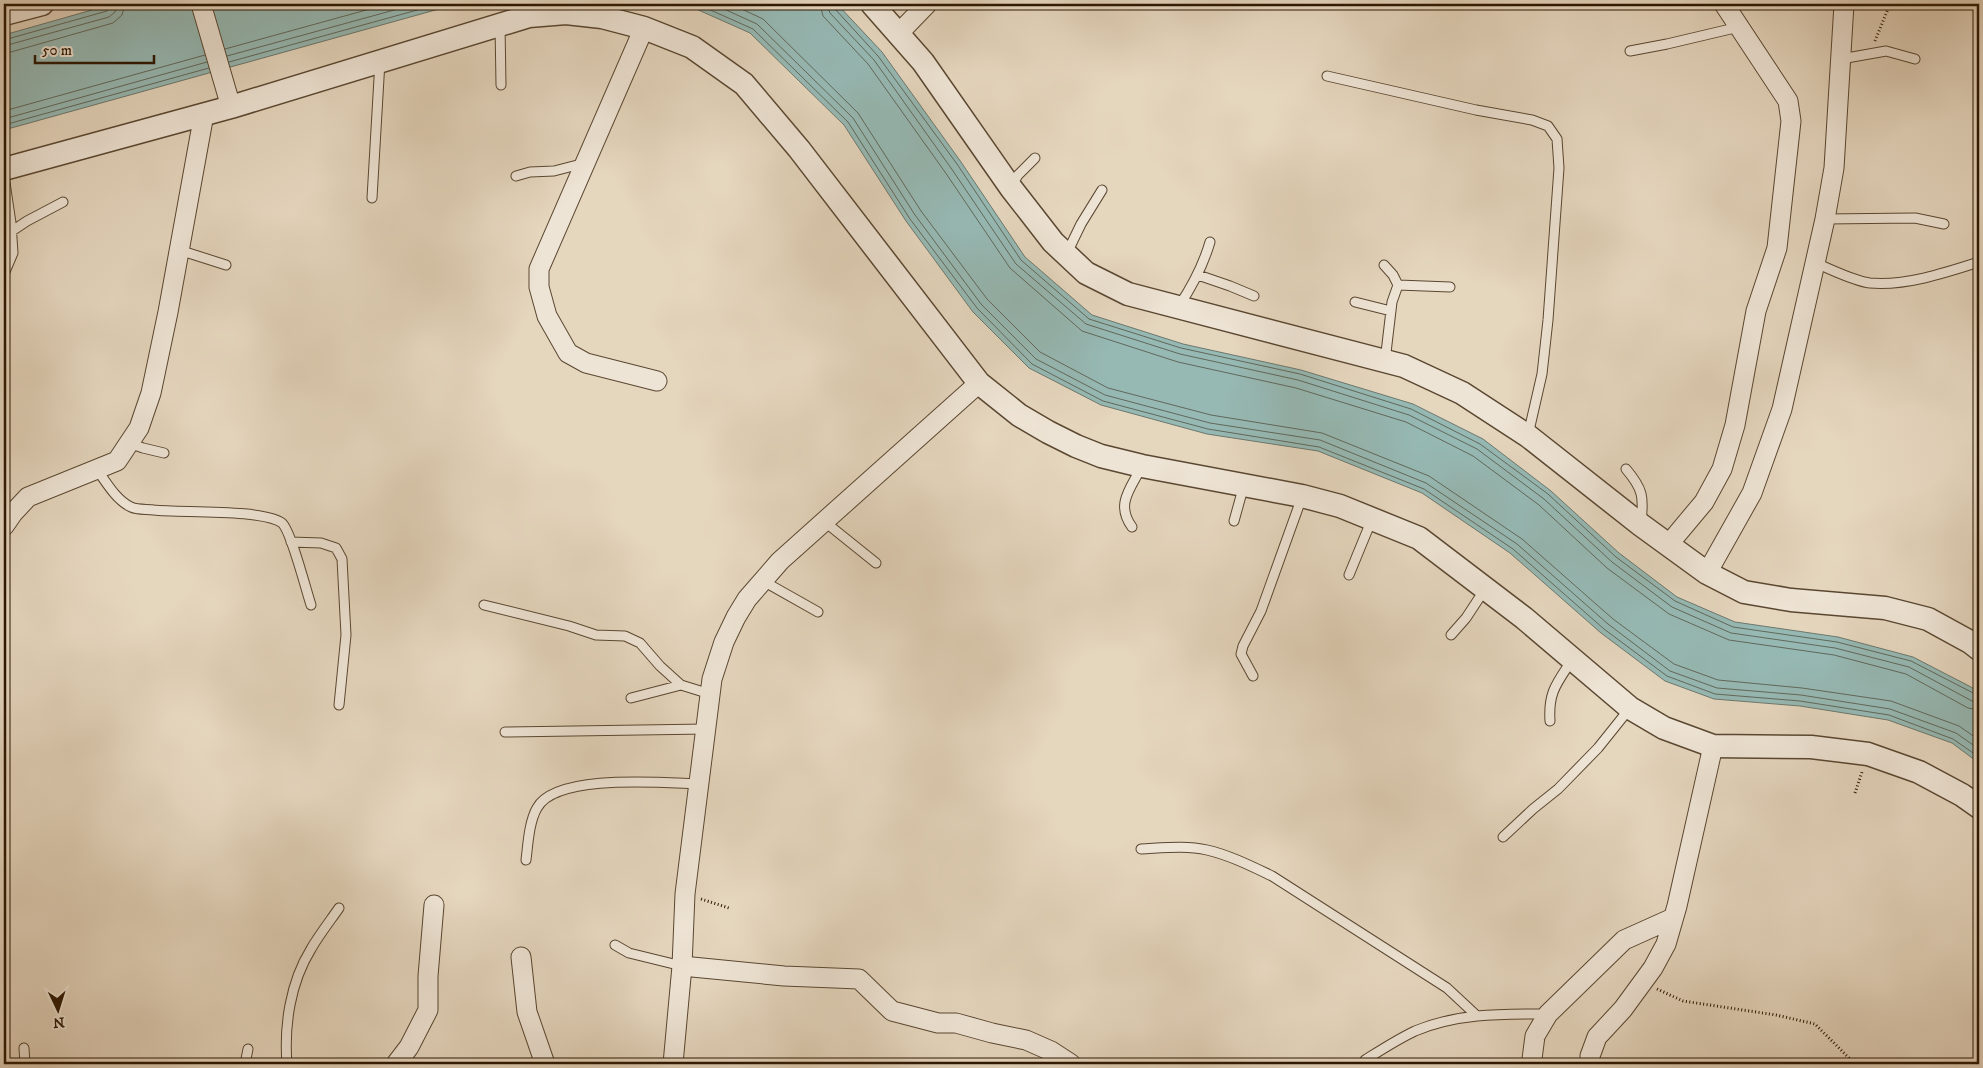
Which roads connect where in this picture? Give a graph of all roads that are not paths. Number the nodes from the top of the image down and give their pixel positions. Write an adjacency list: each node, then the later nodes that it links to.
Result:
1 (42, 4): 7 (street)
2 (201, 4): 18 (street)
3 (872, 4): 11 (street)
4 (927, 4): 11 (street)
5 (1724, 4): 9 (street)
6 (1844, 4): 14 (street)
7 (4, 14)
8 (500, 25): 10 (street); 15 (street); 17 (lane)
9 (1739, 26): 12 (lane); 65 (street)
10 (644, 28): 21 (street); 49 (street)
11 (899, 33): 25 (street)
12 (1630, 51)
13 (1915, 58): 14 (lane)
14 (1841, 59): 29 (street)
15 (380, 61): 18 (street); 27 (lane)
16 (1327, 76): 50 (lane)
17 (501, 85)
18 (231, 107): 19 (street)
19 (204, 114): 22 (street); 33 (street)
20 (1035, 158): 25 (lane)
21 (585, 163): 24 (lane); 48 (street)
22 (4, 169)
23 (4, 176): 31 (lane)
24 (516, 176)
25 (1011, 188): 34 (street)
26 (1102, 190): 34 (lane)
27 (372, 198)
28 (63, 202): 31 (lane)
29 (1825, 219): 30 (lane); 36 (street)
30 (1944, 224)
31 (12, 231): 39 (lane)
32 (1210, 242): 40 (lane)
33 (179, 250): 37 (lane); 51 (street)
34 (1066, 254): 45 (street)
35 (1979, 262): 36 (lane)
36 (1815, 263): 67 (street)
37 (226, 264)
38 (1384, 265): 41 (lane)
39 (4, 274)
40 (1198, 275): 43 (lane); 45 (lane)
41 (1398, 285): 42 (lane); 46 (lane)
42 (1450, 287)
43 (1254, 296)
44 (1355, 302): 46 (lane)
45 (1177, 308): 47 (street)
46 (1391, 311): 47 (lane)
47 (1385, 361): 50 (street)
48 (657, 380)
49 (979, 383): 53 (street); 60 (street)
50 (1528, 436): 61 (street)
51 (129, 442): 52 (lane); 54 (street)
52 (164, 453)
53 (1142, 466): 56 (street); 63 (lane)
54 (96, 468): 62 (street); 64 (lane)
55 (1626, 470): 61 (lane)
56 (1244, 485): 57 (street); 59 (lane)
57 (1302, 496): 58 (street); 77 (lane)
58 (1372, 519): 68 (lane); 70 (street)
59 (1234, 521)
60 (825, 522): 66 (lane); 69 (street)
61 (1641, 525): 65 (street)
62 (4, 526)
63 (1132, 526)
64 (291, 542): 71 (lane); 81 (lane)
65 (1668, 545): 67 (street)
66 (876, 563)
67 (1706, 573): 75 (street)
68 (1349, 575)
69 (763, 581): 73 (lane); 79 (street)
70 (1485, 589): 74 (lane); 76 (street)
71 (311, 605)
72 (484, 605): 78 (lane)
73 (818, 612)
74 (1451, 635)
75 (1979, 649)
76 (1573, 660): 82 (street); 83 (lane)
77 (1253, 676)
78 (680, 685): 79 (lane); 80 (lane)
79 (710, 694): 84 (street)
80 (631, 698)
81 (339, 705)
82 (1630, 708): 86 (street); 89 (lane)
83 (1550, 721)
84 (706, 729): 85 (lane); 87 (street)
85 (505, 732)
86 (1713, 746): 88 (street); 94 (street)
87 (699, 784): 91 (lane); 97 (street)
88 (1979, 807)
89 (1503, 837)
90 (1141, 849): 99 (lane)
91 (526, 860)
92 (434, 905): 106 (street)
93 (339, 908): 105 (lane)
94 (1674, 918): 98 (street); 111 (street)
95 (615, 945): 97 (lane)
96 (521, 957): 107 (street)
97 (682, 966): 108 (street); 109 (street)
98 (1548, 1014): 99 (lane); 110 (street)
99 (1476, 1015): 102 (lane)
100 (24, 1048): 103 (lane)
101 (248, 1049): 104 (lane)
102 (1365, 1060)
103 (25, 1064)
104 (245, 1064)
105 (287, 1064)
106 (396, 1064)
107 (545, 1064)
108 (674, 1064)
109 (1071, 1064)
110 (1533, 1064)
111 (1590, 1064)

